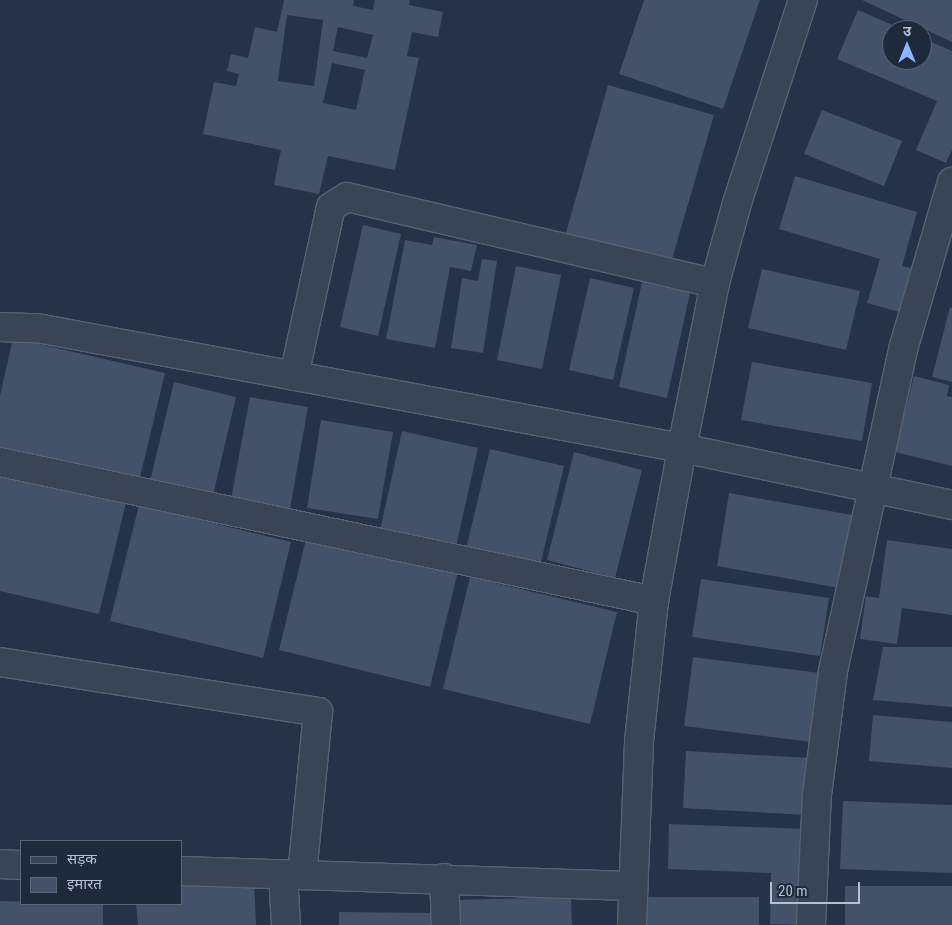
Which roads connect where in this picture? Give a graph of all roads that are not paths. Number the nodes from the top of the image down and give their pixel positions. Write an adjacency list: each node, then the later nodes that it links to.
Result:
1 (803, 0): 3 (street)
2 (952, 182): 8 (street)
3 (715, 283): 5 (street); 6 (street)
4 (0, 327): 5 (street)
5 (294, 376): 6 (street)
6 (682, 448): 8 (street); 10 (street)
7 (0, 462): 10 (street)
8 (872, 489): 9 (street); 21 (street)
9 (952, 505)
10 (654, 600): 17 (street)
11 (0, 662): 15 (street)
12 (0, 864): 13 (street)
13 (20, 865)
14 (182, 871): 15 (street)
15 (292, 875): 16 (street); 18 (street)
16 (444, 878): 17 (street); 19 (street)
17 (632, 886): 20 (street)
18 (286, 925)
19 (446, 925)
20 (632, 925)
21 (810, 925)

